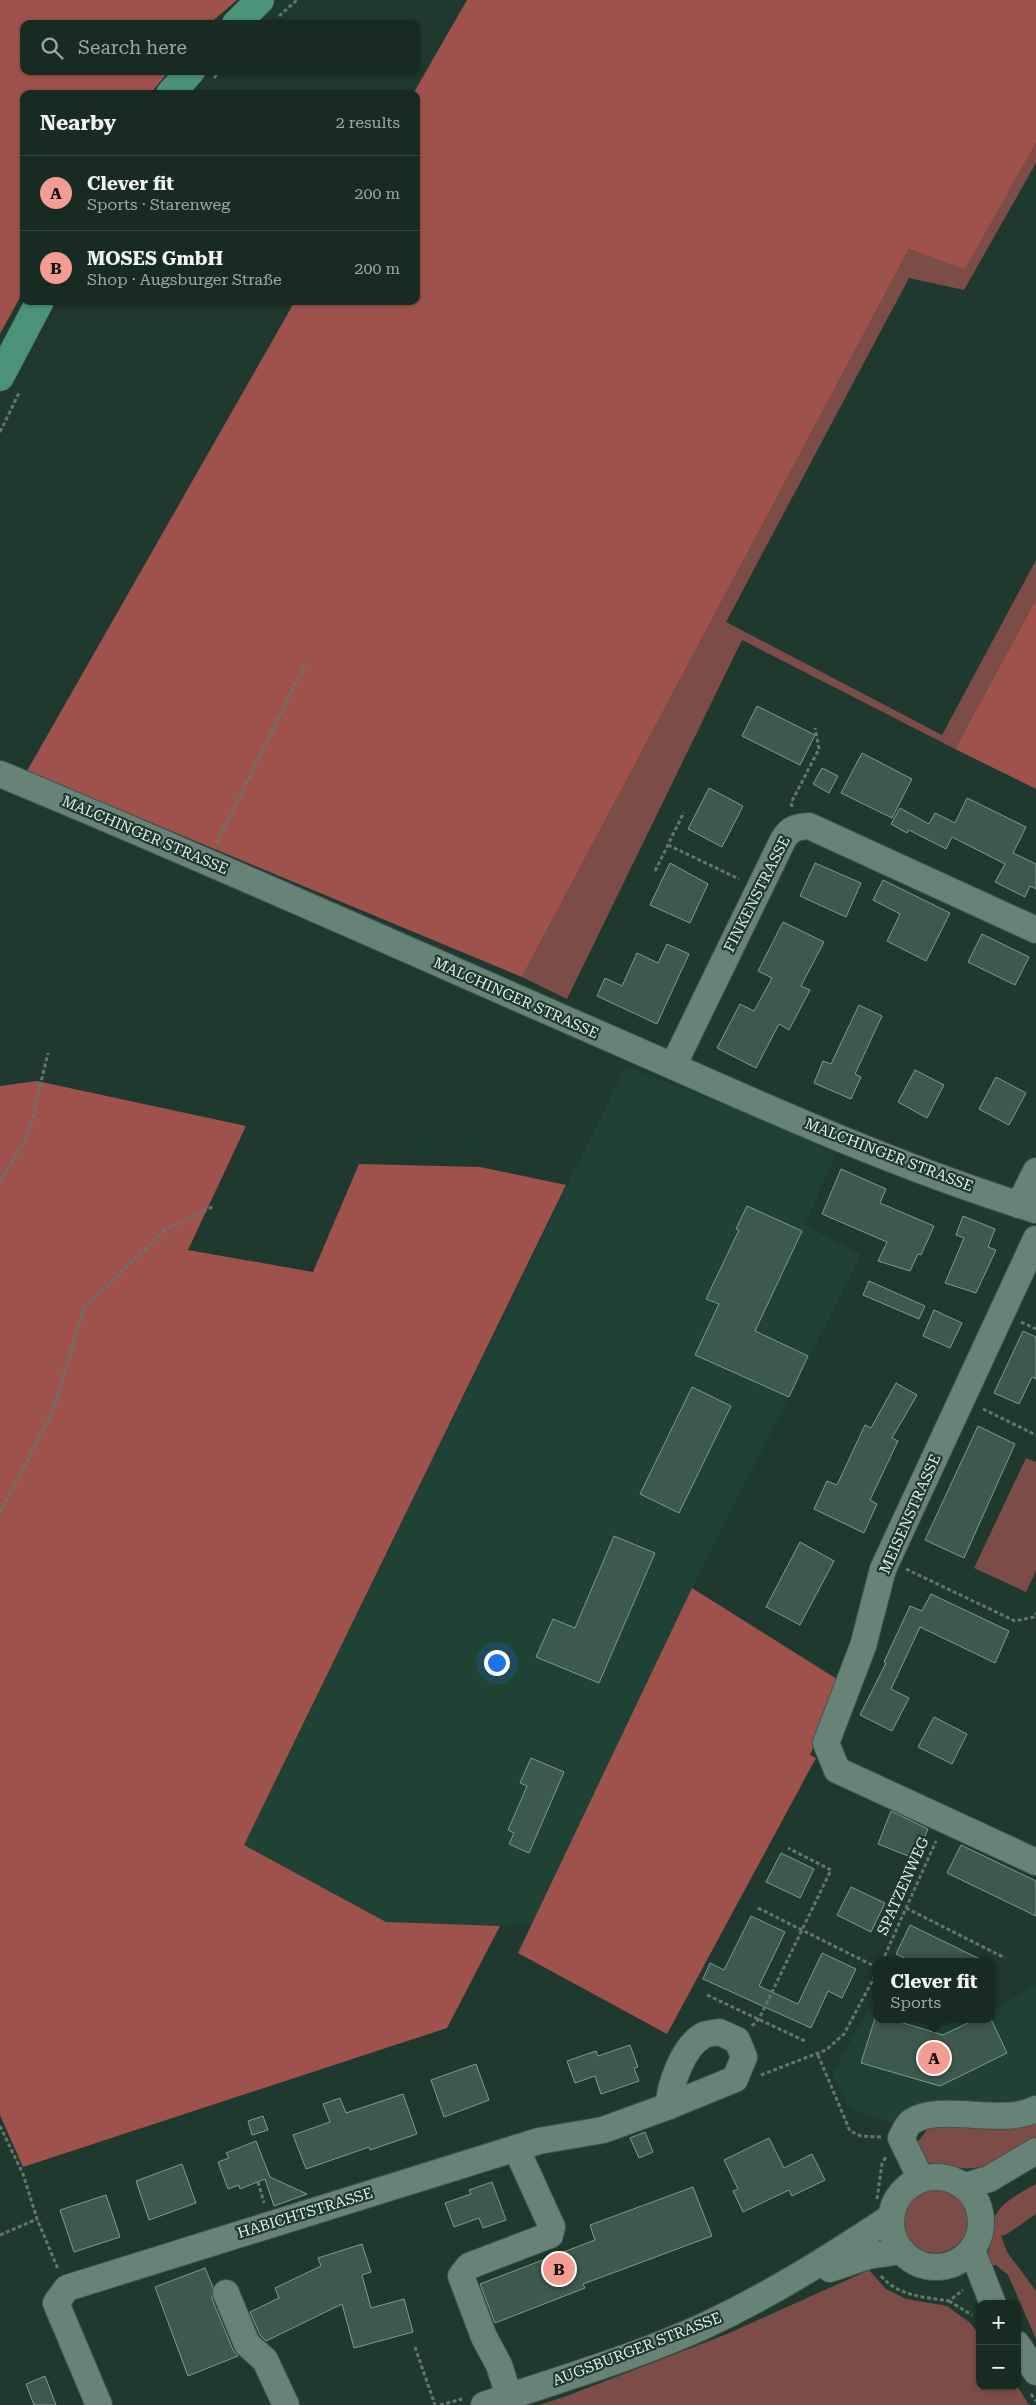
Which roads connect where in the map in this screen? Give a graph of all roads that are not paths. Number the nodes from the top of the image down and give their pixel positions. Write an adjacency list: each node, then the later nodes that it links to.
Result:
1 (268, 9): 2 (main road)
2 (245, 20)
3 (187, 75): 4 (main road)
4 (174, 90)
5 (38, 305): 6 (main road)
6 (0, 377)
7 (0, 774): 9 (street, MALCHINGER STRASSE)
8 (1036, 930): 9 (street, FINKENSTRASSE)
9 (673, 1066): 11 (street, MALCHINGER STRASSE)
10 (1036, 1171): 11 (street)
11 (1027, 1208)
12 (1036, 1239): 13 (street, MEISENSTRASSE)
13 (1036, 1862)
14 (669, 2106): 14 (street, HABICHTSTRASSE); 16 (street, HABICHTSTRASSE)
15 (1036, 2108): 19 (street)
16 (516, 2148): 32 (street); 34 (street, HABICHTSTRASSE)
17 (1036, 2151): 20 (street)
18 (1036, 2170): 21 (street)
19 (921, 2179): 20 (street); 22 (street)
20 (965, 2186): 21 (street)
21 (981, 2210): 23 (street)
22 (882, 2212): 24 (street); 26 (street, AUGSBURGER STRASSE)
23 (972, 2250): 25 (street); 28 (street)
24 (902, 2251): 25 (street); 26 (street, AUGSBURGER STRASSE)
25 (950, 2265): 29 (street)
26 (787, 2284): 32 (street, AUGSBURGER STRASSE)
27 (226, 2293): 35 (street)
28 (983, 2300)
29 (976, 2303)
30 (1018, 2345): 31 (street)
31 (1036, 2372)
32 (509, 2396): 33 (street, AUGSBURGER STRASSE)
33 (474, 2402)
34 (99, 2405)
35 (286, 2405)

